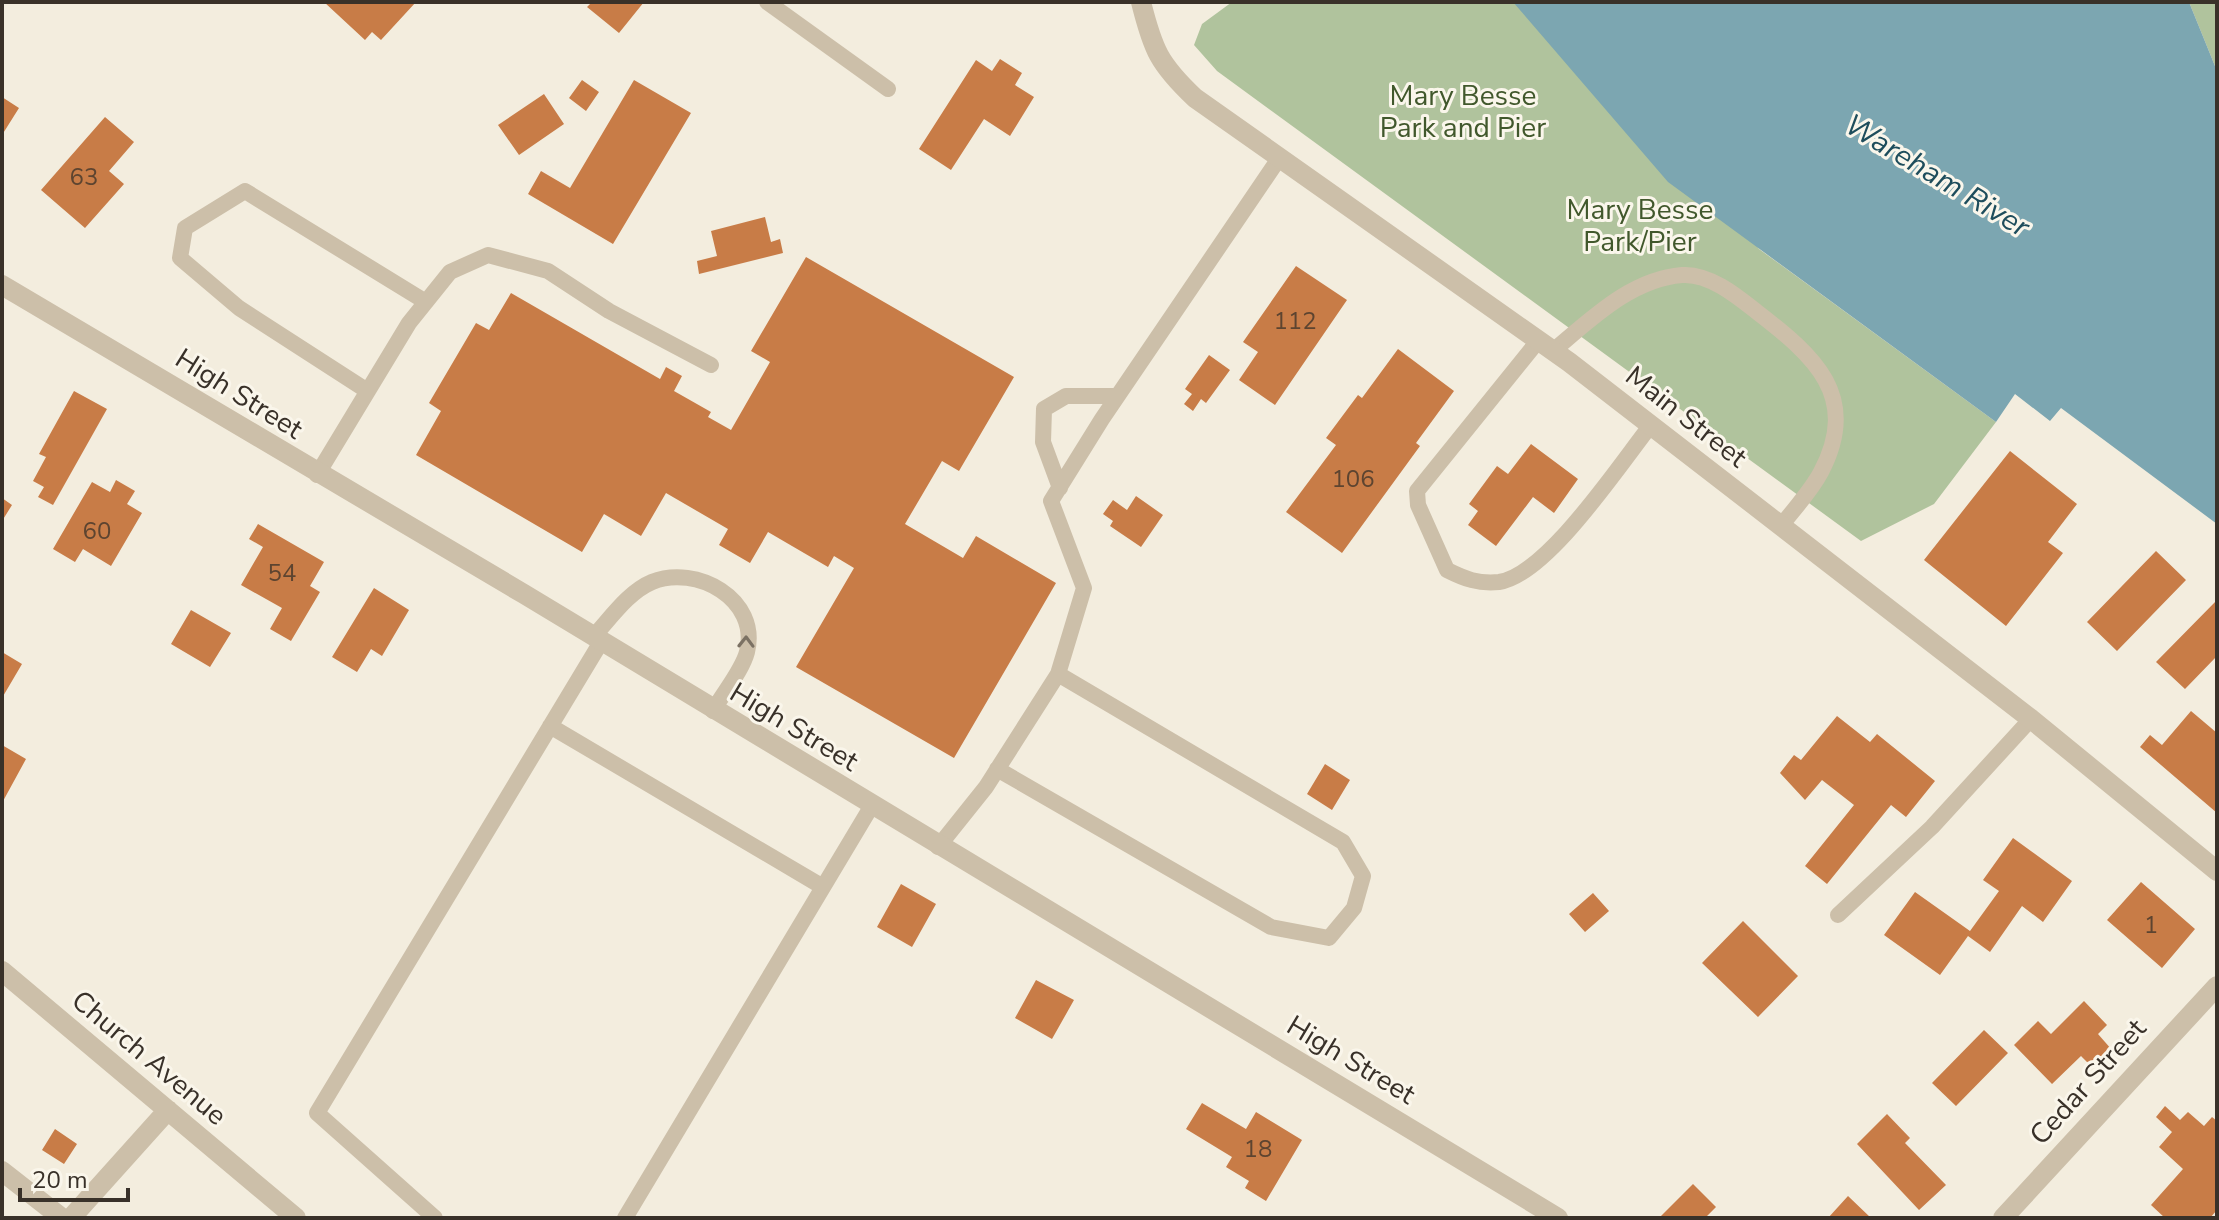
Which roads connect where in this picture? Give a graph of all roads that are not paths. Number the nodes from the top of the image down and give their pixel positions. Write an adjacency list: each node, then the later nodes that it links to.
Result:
1 (767, 2): 3 (lane)
2 (1141, 2): 4 (street, Main Street)
3 (888, 89)
4 (1280, 157): 7 (street, Main Street); 10 (lane)
5 (2, 285): 12 (street, High Street)
6 (426, 302): 8 (lane); 9 (lane); 9 (lane)
7 (1546, 346): 11 (street, Main Street); 11 (lane); 14 (lane)
8 (711, 365)
9 (366, 390): 12 (lane)
10 (1117, 396): 13 (lane); 13 (lane)
11 (1651, 425): 14 (street, Main Street)
12 (317, 475): 15 (street, High Street)
13 (1060, 488): 16 (lane)
14 (1781, 526): 18 (street, Main Street)
15 (597, 639): 17 (street, High Street); 17 (lane, one-way to 15); 19 (lane)
16 (1058, 674): 20 (lane); 20 (lane)
17 (713, 711): 21 (street, High Street)
18 (2031, 719): 23 (street, Main Street); 25 (lane)
19 (550, 726): 24 (lane); 33 (lane)
20 (997, 769): 22 (lane)
21 (871, 807): 22 (street, High Street); 24 (lane)
22 (938, 847): 35 (street, High Street)
23 (2217, 871)
24 (823, 887): 34 (lane)
25 (1838, 915)
26 (2, 971): 28 (street, Church Avenue)
27 (2217, 986): 36 (street, Cedar Street)
28 (168, 1110): 31 (street); 32 (street, Church Avenue)
29 (2, 1171): 30 (street)
30 (62, 1218)
31 (71, 1218)
32 (296, 1218)
33 (435, 1218)
34 (625, 1218)
35 (1558, 1218)
36 (2003, 1218)

